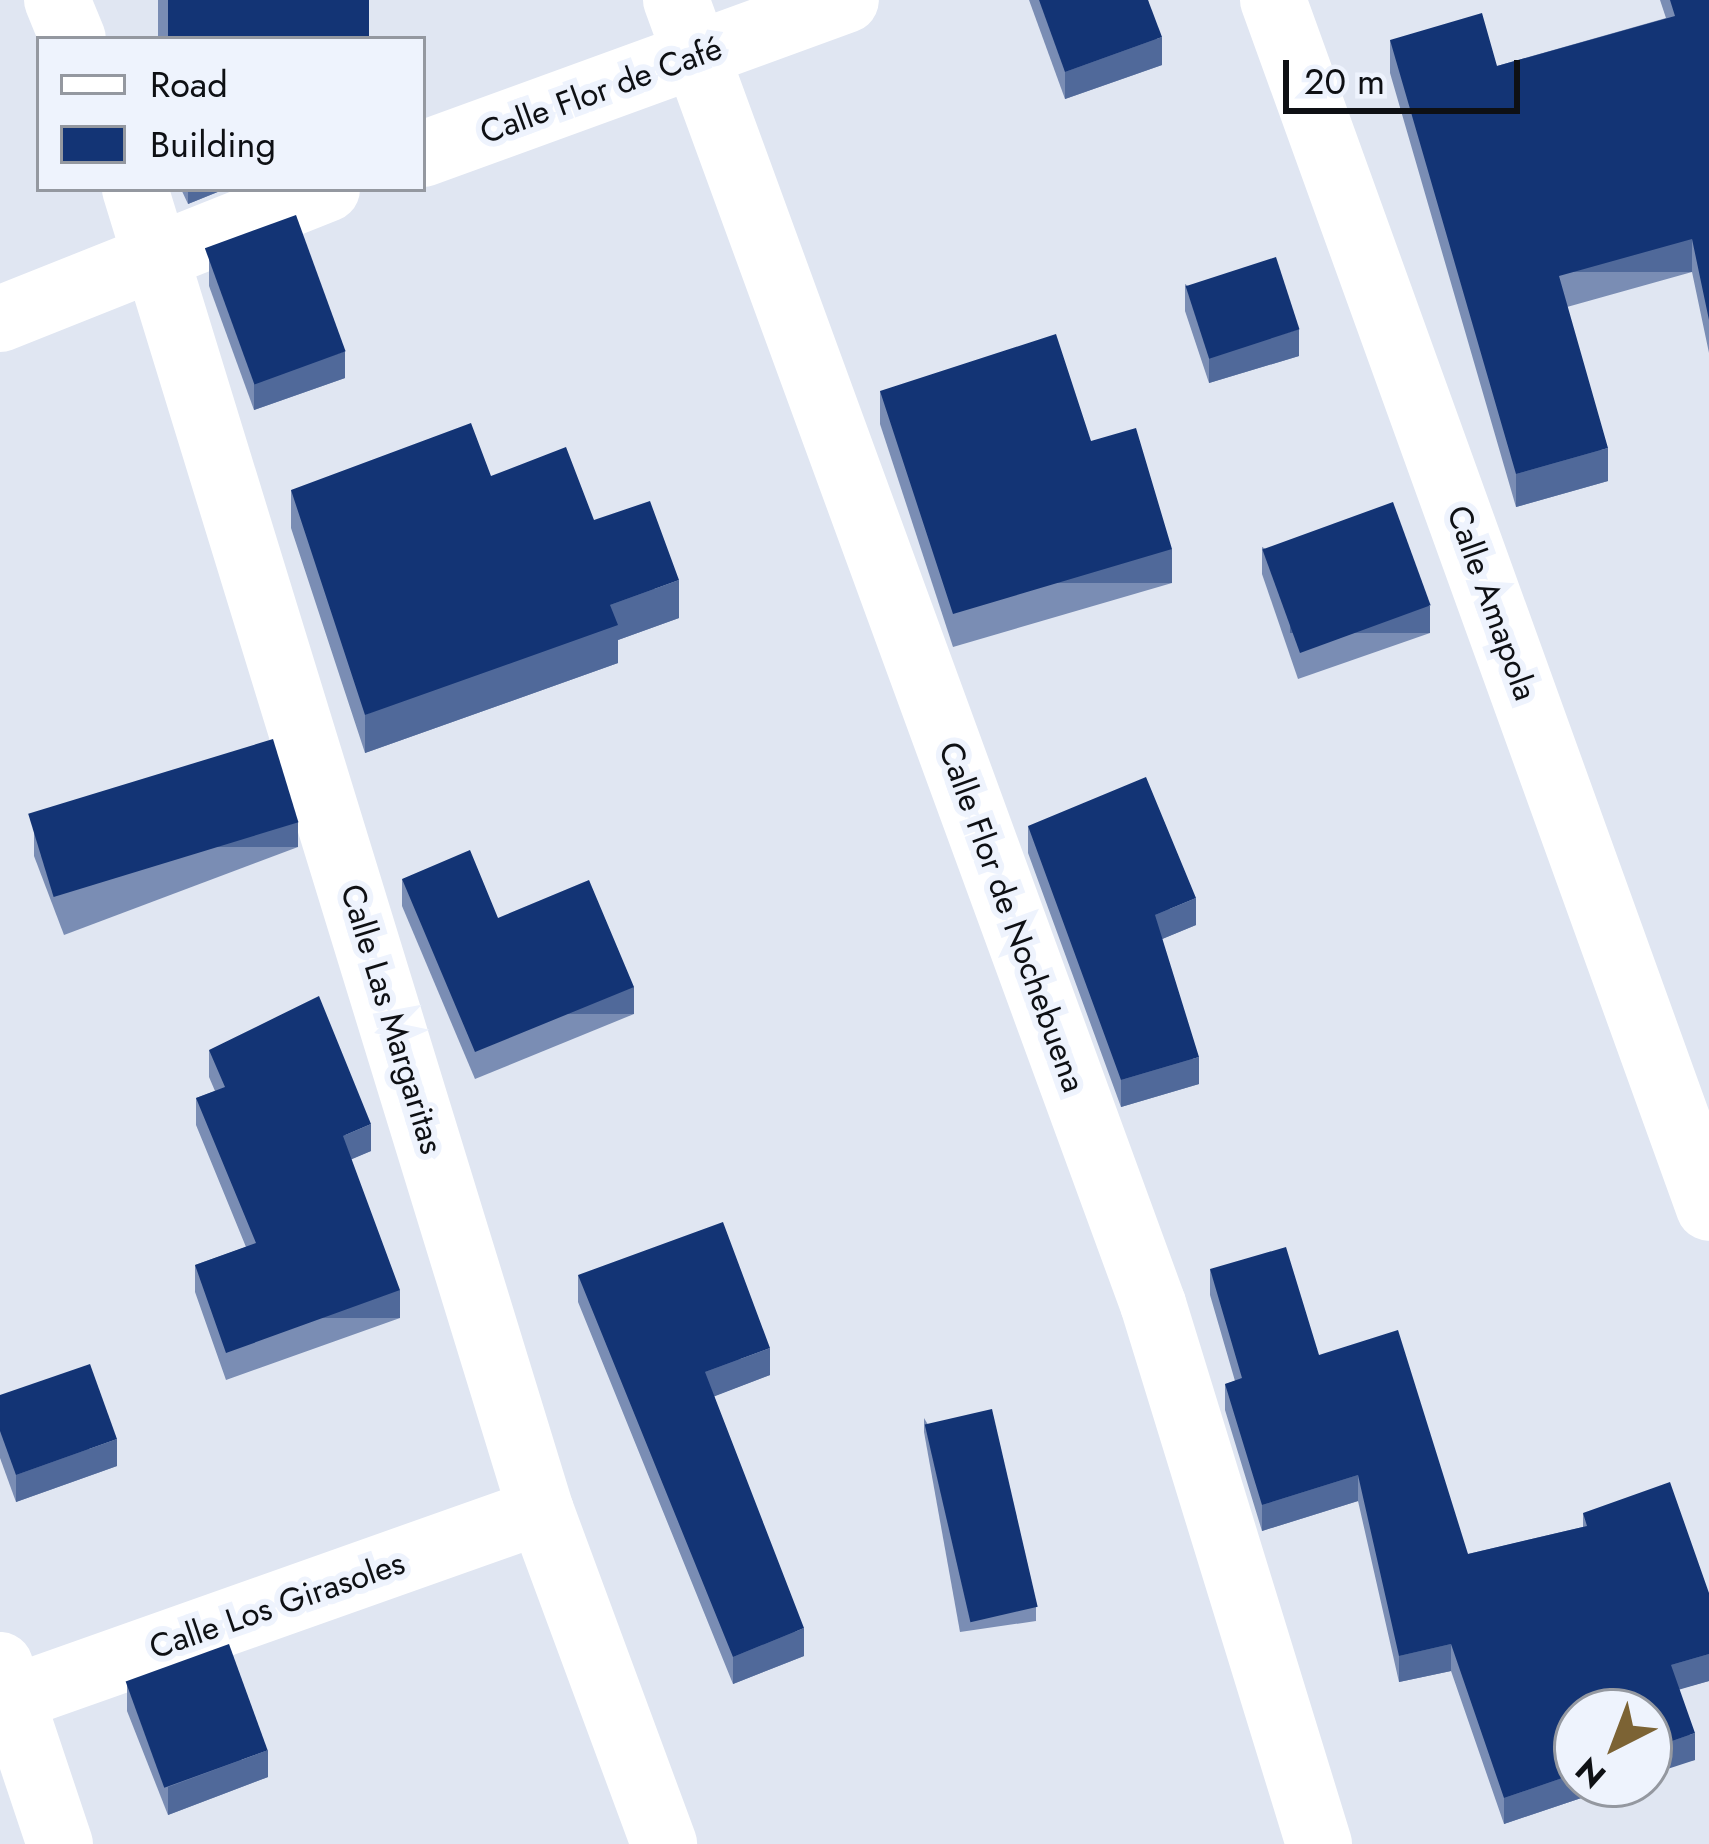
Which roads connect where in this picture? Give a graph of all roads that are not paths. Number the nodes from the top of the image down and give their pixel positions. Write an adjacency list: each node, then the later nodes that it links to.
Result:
1 (57, 0): 5 (street)
2 (846, 0): 4 (street, Calle Flor de Café)
3 (1273, 0): 11 (street, Calle Amapola)
4 (687, 27): 6 (street, Calle Flor de Café); 17 (street, Calle Flor de Nochebuena)
5 (72, 36)
6 (426, 153)
7 (136, 192): 9 (street, Calle Las Margaritas)
8 (319, 192): 9 (street)
9 (160, 250): 10 (street); 13 (street, Calle Las Margaritas)
10 (0, 319)
11 (1686, 1063): 12 (street, Calle Amapola)
12 (1709, 1208)
13 (541, 1511): 14 (street, Calle Los Girasoles); 16 (street, Calle Las Margaritas)
14 (6, 1682): 15 (street)
15 (60, 1844)
16 (664, 1844)
17 (1319, 1844)

